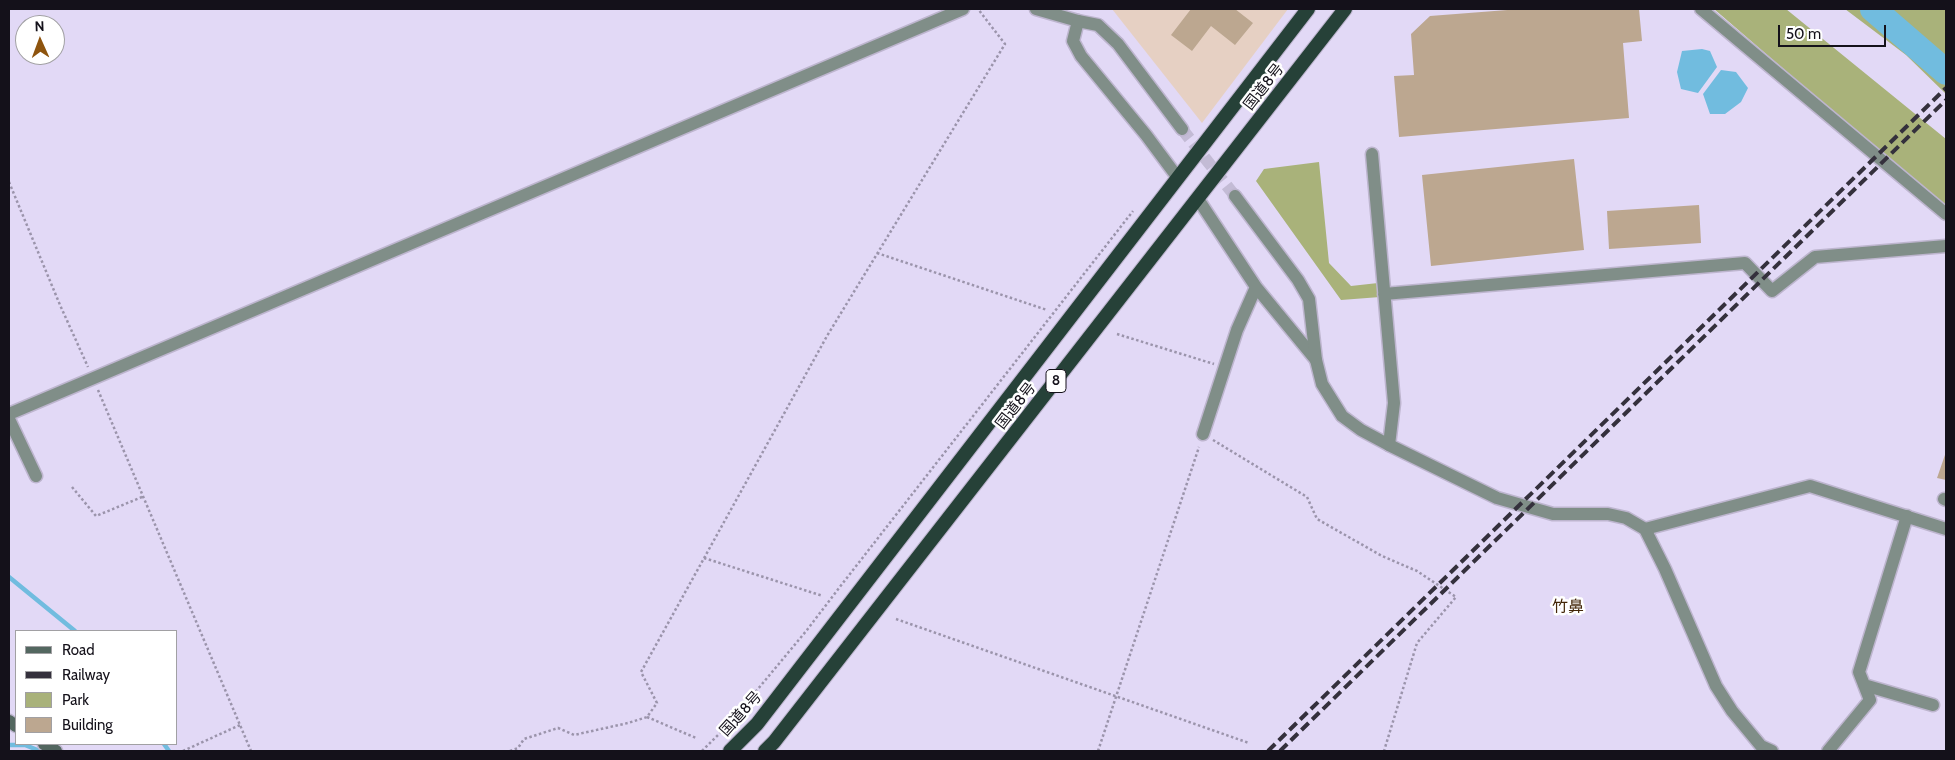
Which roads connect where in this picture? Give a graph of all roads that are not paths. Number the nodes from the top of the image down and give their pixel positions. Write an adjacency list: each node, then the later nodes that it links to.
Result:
1 (963, 9): 17 (street)
2 (1036, 9): 6 (street)
3 (1308, 9): 9 (highway, 国道8号 / 8)
4 (1345, 9): 11 (highway, 国道8号 / 8)
5 (1701, 9): 12 (street)
6 (1078, 21): 7 (street); 9 (street)
7 (1182, 129)
8 (1372, 154): 15 (street)
9 (1178, 178): 27 (highway, 国道8号 / 8)
10 (1235, 196): 16 (street)
11 (1198, 199): 14 (street); 28 (highway, 国道8号 / 8)
12 (1946, 214)
13 (1946, 246): 15 (street)
14 (1256, 287): 16 (street); 19 (street)
15 (1384, 294): 20 (street)
16 (1316, 360): 20 (street)
17 (9, 414)
18 (9, 419): 21 (street)
19 (1203, 434)
20 (1389, 445): 23 (street)
21 (36, 476)
22 (1908, 516): 23 (street); 24 (street); 25 (street)
23 (1645, 529): 29 (street)
24 (1946, 529)
25 (1864, 685): 26 (street); 30 (street)
26 (1933, 705)
27 (730, 751)
28 (765, 751)
29 (1772, 751)
30 (1828, 751)

